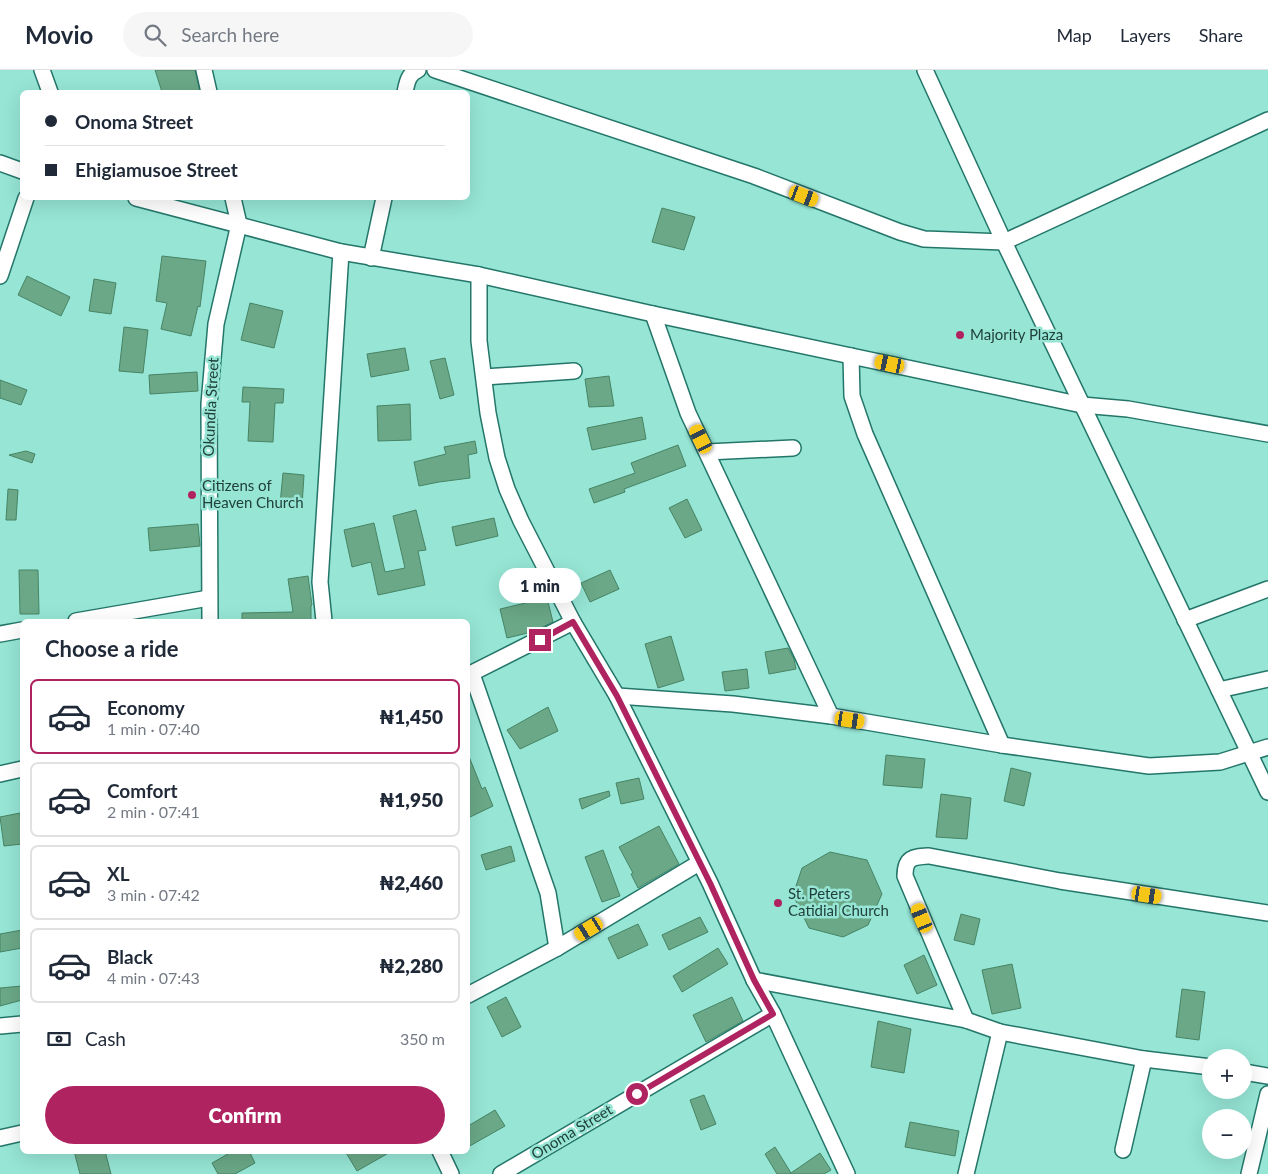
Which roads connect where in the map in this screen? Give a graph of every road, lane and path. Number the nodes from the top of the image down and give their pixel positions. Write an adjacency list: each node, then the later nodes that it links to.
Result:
1 (42, 70): 6 (street)
2 (204, 70): 7 (street)
3 (418, 70): 8 (street)
4 (435, 70): 17 (street)
5 (925, 70): 17 (street)
6 (49, 90)
7 (209, 90)
8 (406, 90)
9 (1268, 120): 17 (street)
10 (0, 163): 11 (street)
11 (20, 170)
12 (25, 200): 21 (street)
13 (144, 200): 16 (street)
14 (233, 200): 16 (street)
15 (384, 200): 19 (street)
16 (239, 224): 18 (street); 31 (street, Okundia Street)
17 (1004, 242): 26 (street)
18 (341, 252): 19 (street); 34 (street)
19 (371, 258): 20 (street)
20 (479, 274): 22 (street); 25 (street)
21 (0, 276)
22 (653, 314): 23 (street); 29 (street)
23 (851, 356): 26 (street); 44 (street)
24 (574, 371): 25 (street)
25 (484, 377): 36 (street)
26 (1082, 405): 27 (street); 35 (street)
27 (1268, 434)
28 (793, 448): 29 (street)
29 (707, 452): 43 (street)
30 (1268, 589): 35 (street)
31 (209, 598): 32 (street); 33 (street, Okundia Street)
32 (88, 619)
33 (210, 619)
34 (324, 619)
35 (1185, 620): 41 (street)
36 (573, 622): 39 (street); 42 (street)
37 (20, 630): 38 (street)
38 (0, 634)
39 (470, 674): 52 (street)
40 (1268, 679): 41 (street)
41 (1219, 690): 46 (street)
42 (617, 696): 43 (street); 50 (street)
43 (830, 716): 44 (street)
44 (1002, 745): 46 (street)
45 (1268, 747): 46 (street)
46 (1248, 753): 49 (street)
47 (20, 769): 48 (street)
48 (0, 774)
49 (1268, 792)
50 (699, 863): 52 (street); 53 (street)
51 (1268, 913): 56 (street)
52 (557, 948): 54 (street)
53 (754, 980): 55 (street); 56 (street)
54 (470, 994)
55 (773, 1014): 70 (street, Onoma Street); 71 (street)
56 (966, 1020): 59 (street)
57 (20, 1024): 58 (street)
58 (0, 1026)
59 (1000, 1032): 60 (street); 72 (street)
60 (1144, 1059): 61 (street); 67 (street)
61 (1202, 1066)
62 (1252, 1073): 63 (street)
63 (1268, 1076)
64 (1268, 1094): 73 (street)
65 (20, 1133): 66 (street)
66 (0, 1138)
67 (1123, 1150)
68 (441, 1154): 69 (street)
69 (451, 1174)
70 (501, 1174)
71 (847, 1174)
72 (966, 1174)
73 (1250, 1174)

